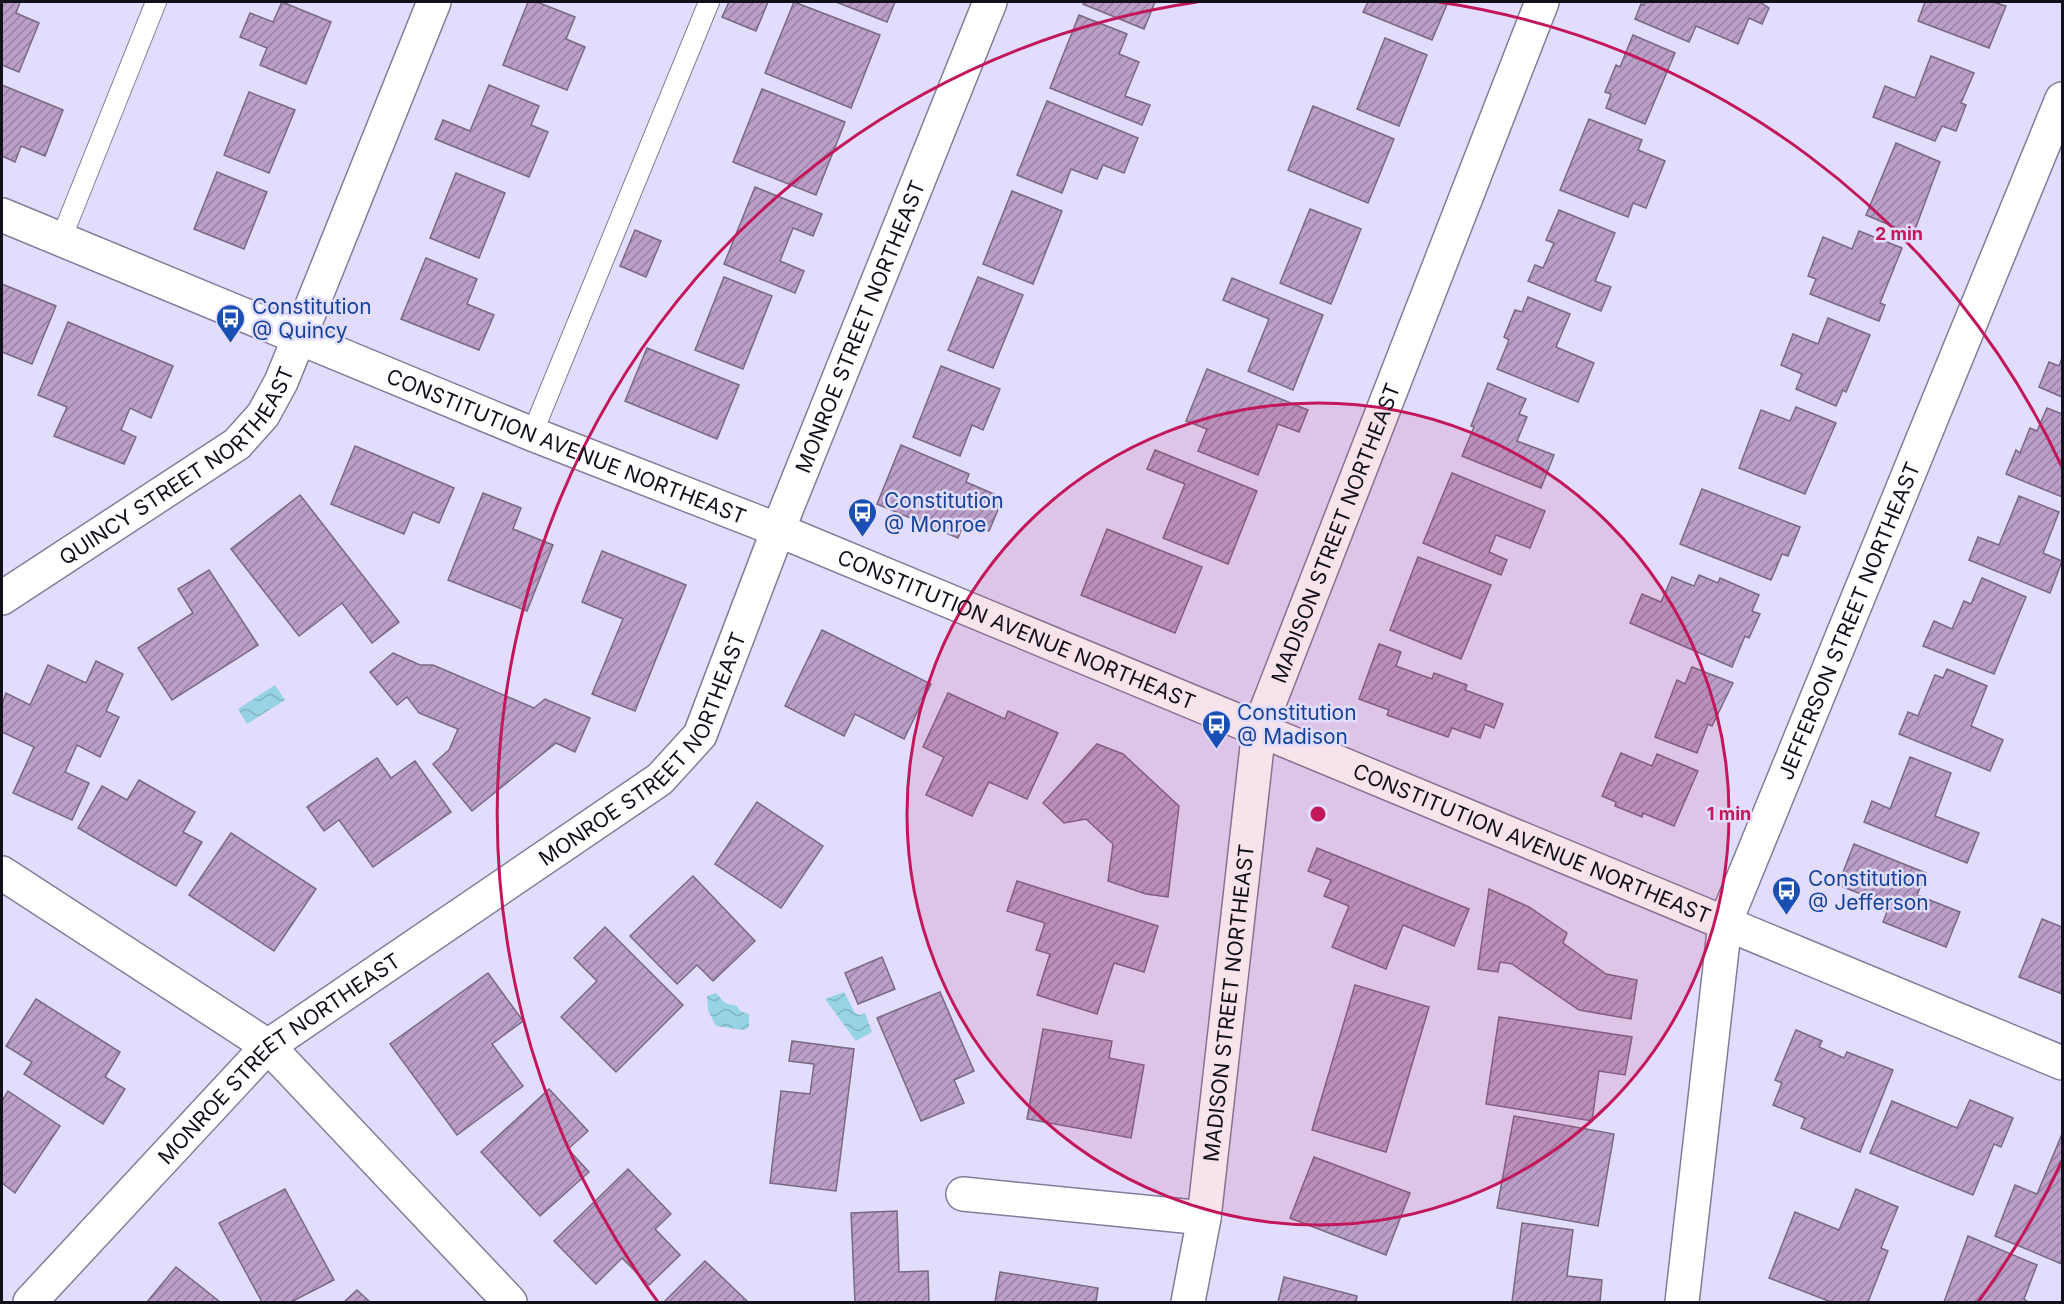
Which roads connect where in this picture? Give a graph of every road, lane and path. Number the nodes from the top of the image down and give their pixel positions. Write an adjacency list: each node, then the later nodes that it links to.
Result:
1 (156, 2): 8 (lane)
2 (434, 2): 9 (street, QUINCY STREET NORTHEAST)
3 (709, 2): 10 (lane)
4 (990, 2): 11 (street, MONROE STREET NORTHEAST)
5 (1542, 2): 13 (street, MADISON STREET NORTHEAST)
6 (2062, 99): 15 (street, JEFFERSON STREET NORTHEAST)
7 (2, 215): 8 (street, CONSTITUTION AVENUE NORTHEAST)
8 (61, 239): 9 (street, CONSTITUTION AVENUE NORTHEAST)
9 (299, 338): 10 (street, CONSTITUTION AVENUE NORTHEAST); 12 (street, QUINCY STREET NORTHEAST)
10 (532, 434): 11 (street, CONSTITUTION AVENUE NORTHEAST)
11 (778, 530): 13 (street, CONSTITUTION AVENUE NORTHEAST); 16 (street, MONROE STREET NORTHEAST)
12 (2, 598)
13 (1259, 729): 15 (street, CONSTITUTION AVENUE NORTHEAST); 19 (street, MADISON STREET NORTHEAST)
14 (2, 873): 16 (street)
15 (1725, 923): 17 (street, CONSTITUTION AVENUE NORTHEAST); 23 (street, JEFFERSON STREET NORTHEAST)
16 (268, 1046): 20 (street, MONROE STREET NORTHEAST); 21 (street)
17 (2062, 1063)
18 (963, 1194): 19 (street)
19 (1204, 1218): 22 (street, MADISON STREET NORTHEAST)
20 (30, 1302)
21 (510, 1302)
22 (1188, 1302)
23 (1682, 1302)

